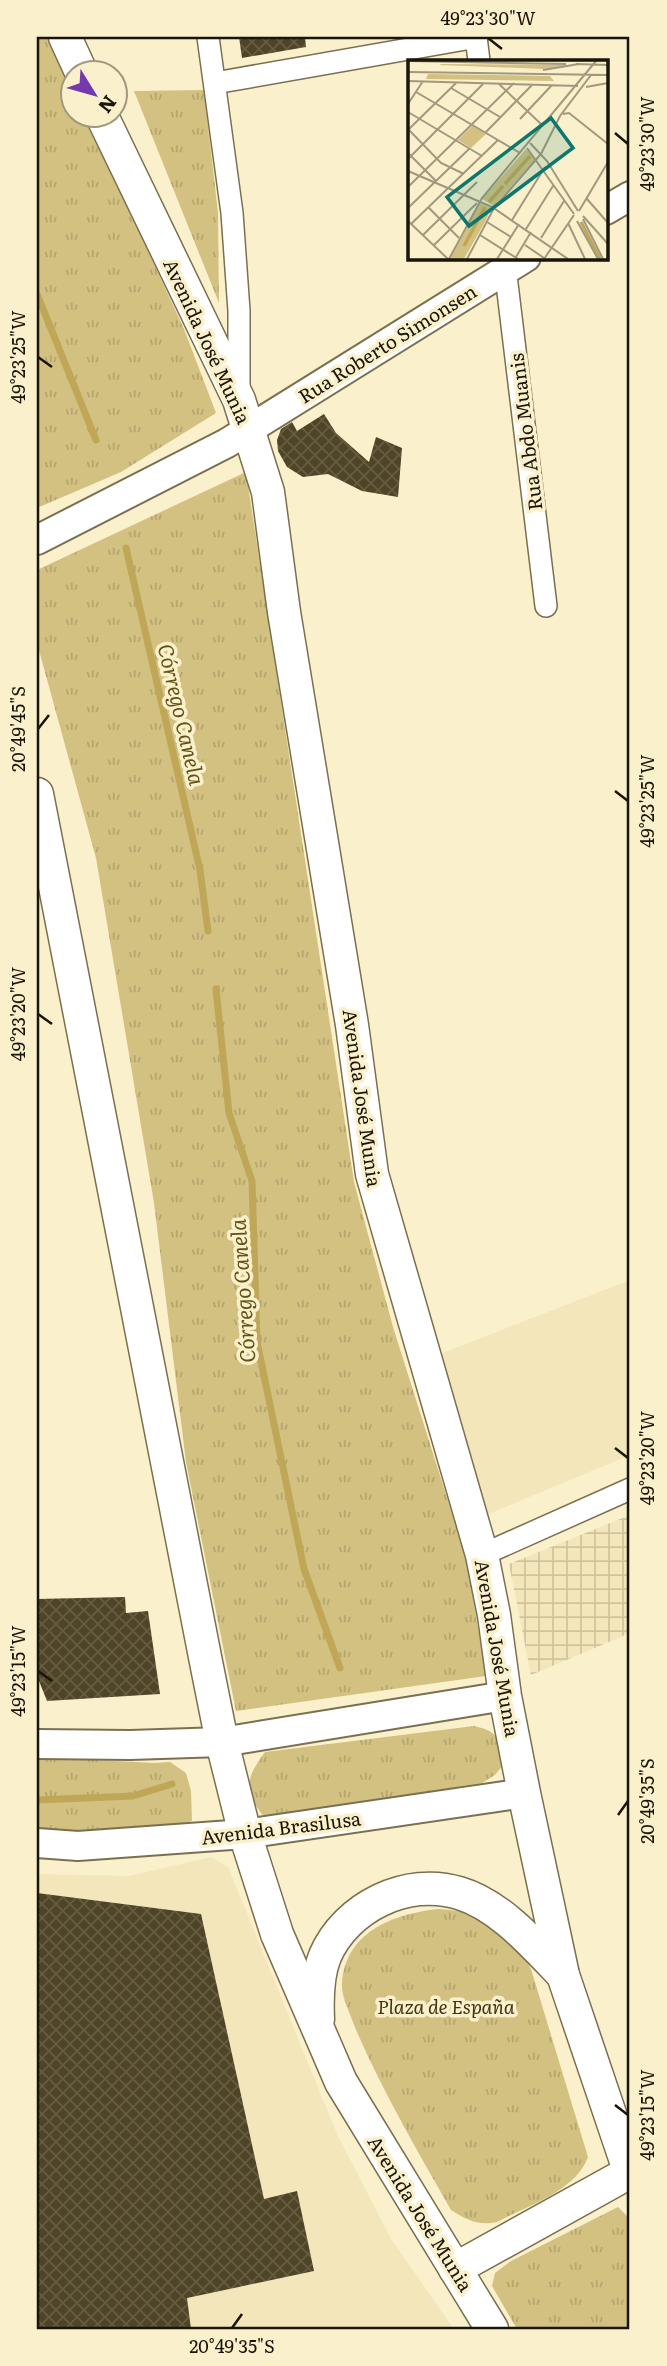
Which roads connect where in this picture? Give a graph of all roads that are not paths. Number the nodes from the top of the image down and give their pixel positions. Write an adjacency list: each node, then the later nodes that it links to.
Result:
1 (65, 37): 4 (main road)
2 (208, 37): 6 (street)
3 (476, 37): 5 (street); 6 (street)
4 (76, 60)
5 (480, 60)
6 (215, 83): 11 (street)
7 (109, 130): 11 (main road, Avenida José Munia)
8 (630, 196): 9 (main road)
9 (608, 209)
10 (511, 261): 12 (main road, Rua Roberto Simonsen); 14 (street, Rua Abdo Muanis)
11 (239, 400): 12 (main road, Avenida José Munia)
12 (249, 429): 13 (main road, Rua Roberto Simonsen); 18 (main road, Avenida José Munia)
13 (37, 540)
14 (546, 606)
15 (37, 794): 16 (main road, Avenida José Munia)
16 (44, 874): 20 (main road, Avenida José Munia)
17 (630, 1489): 18 (street)
18 (482, 1555): 19 (main road, Avenida José Munia)
19 (505, 1696): 20 (main road); 22 (main road, Avenida José Munia)
20 (222, 1742): 21 (main road); 23 (main road, Avenida José Munia)
21 (37, 1744)
22 (524, 1793): 23 (main road, Avenida Brasilusa); 25 (main road, Avenida José Munia)
23 (245, 1834): 24 (main road, Avenida Brasilusa); 26 (main road, Avenida José Munia)
24 (37, 1843)
25 (563, 1975): 26 (main road); 27 (main road, Avenida José Munia)
26 (319, 2031): 30 (main road, Avenida José Munia)
27 (614, 2126): 28 (main road, Avenida José Munia); 29 (main road)
28 (630, 2173): 29 (main road)
29 (578, 2201): 30 (main road)
30 (455, 2269): 31 (main road, Avenida José Munia)
31 (492, 2329)

